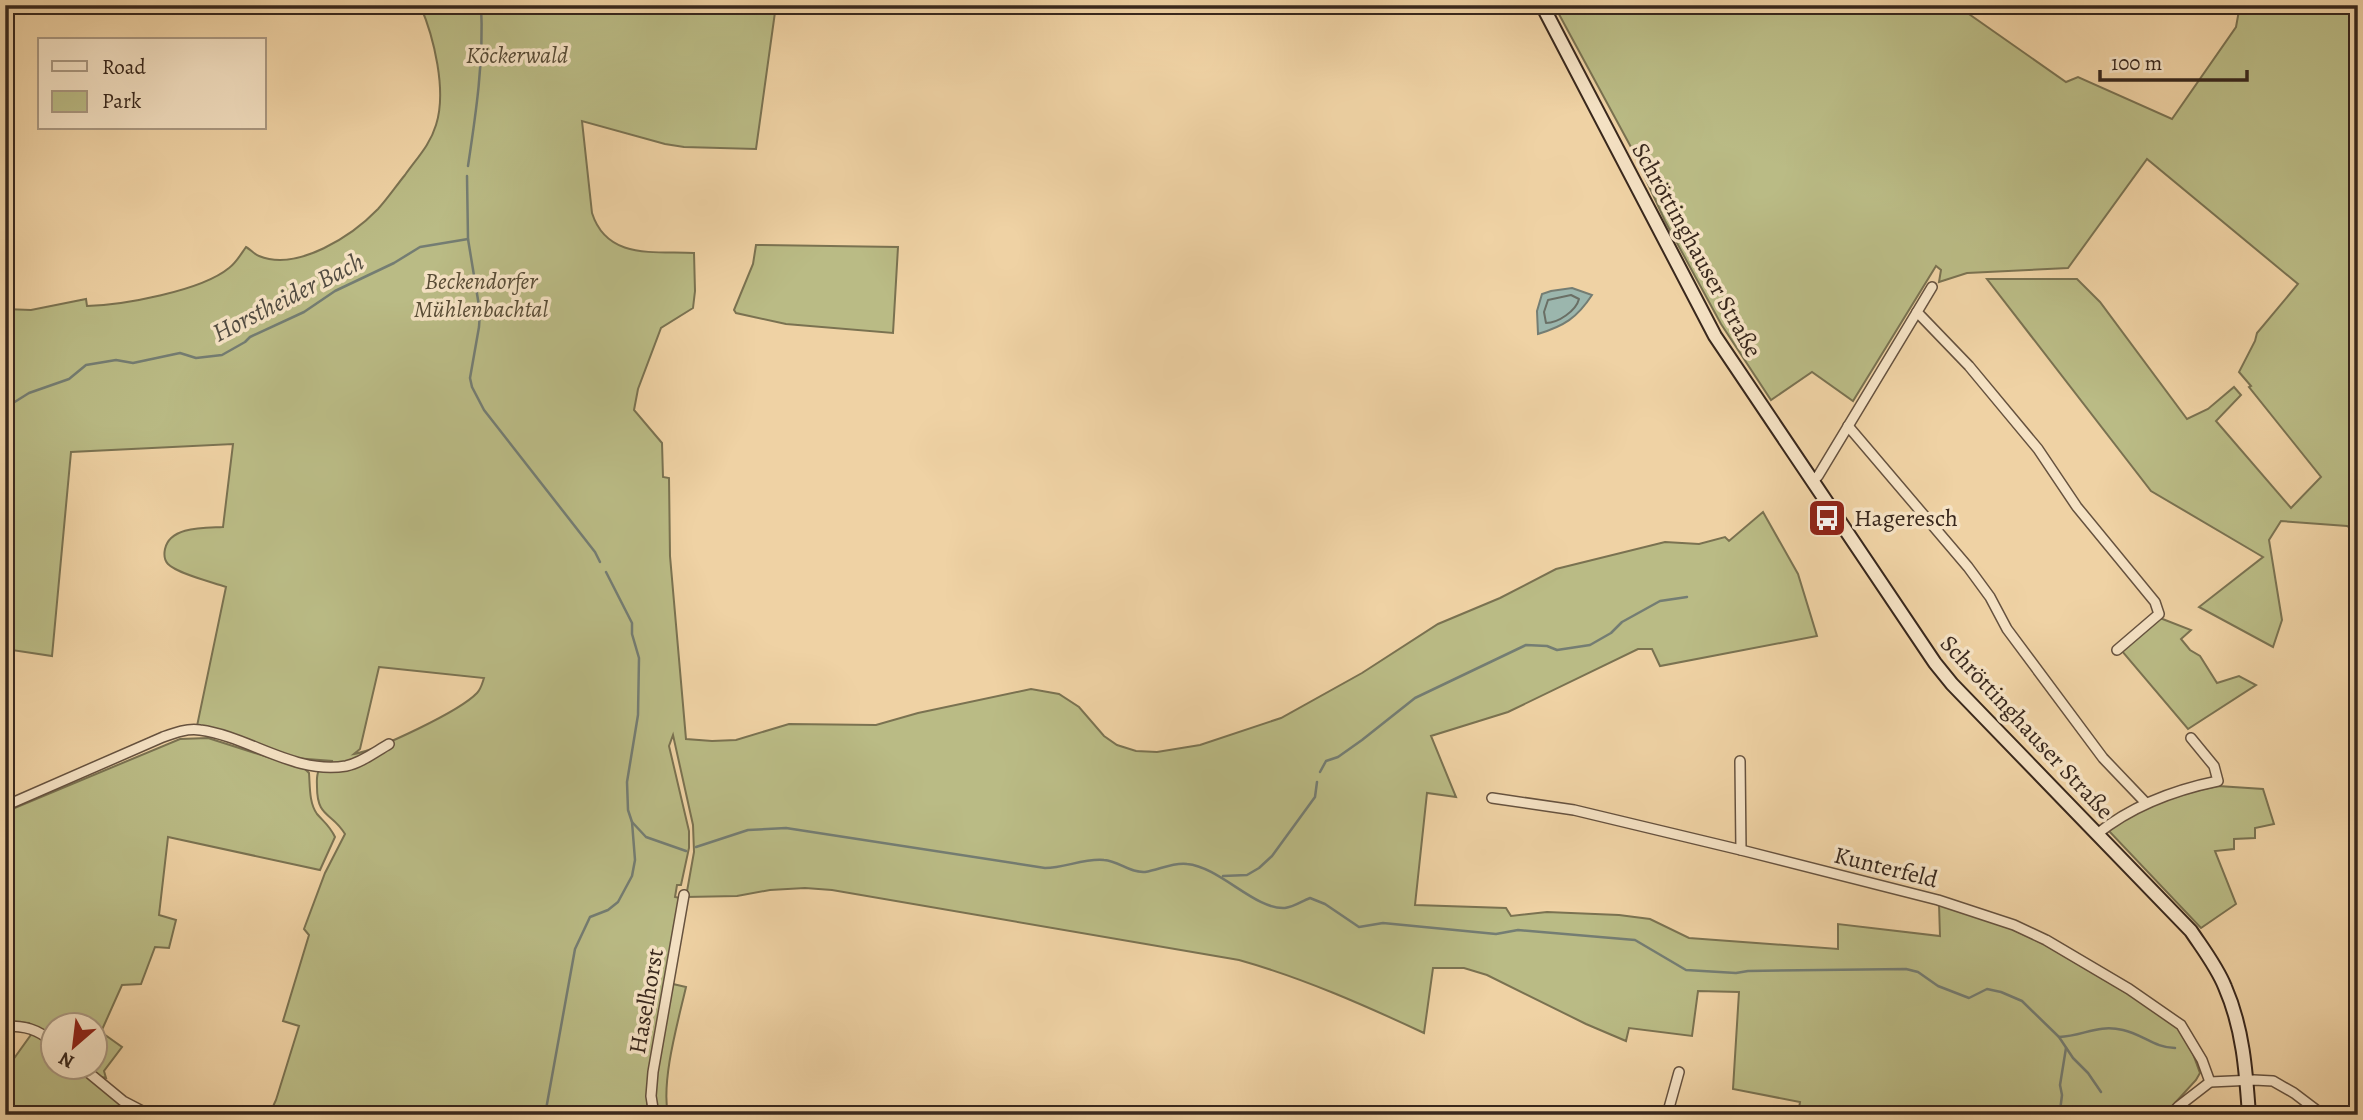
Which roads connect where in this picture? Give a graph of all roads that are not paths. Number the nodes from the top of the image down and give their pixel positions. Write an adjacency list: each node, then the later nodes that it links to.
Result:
1 (1542, 5): 5 (main road, Schröttinghauser Straße)
2 (1932, 287): 3 (street)
3 (1917, 312): 4 (street); 6 (street)
4 (1848, 426): 5 (street); 11 (street)
5 (1812, 481): 13 (main road, Schröttinghauser Straße)
6 (2117, 650)
7 (2192, 738): 11 (street)
8 (389, 744): 12 (street)
9 (1740, 761): 14 (street)
10 (1492, 798): 14 (street, Kunterfeld)
11 (2145, 802): 13 (street)
12 (5, 806)
13 (2096, 834): 19 (main road, Schröttinghauser Straße)
14 (1741, 850): 21 (street, Kunterfeld)
15 (684, 895): 23 (street, Haselhorst)
16 (5, 1026): 17 (street)
17 (38, 1033)
18 (1679, 1072): 24 (street)
19 (2247, 1081): 21 (street); 26 (main road, Schröttinghauser Straße); 27 (street)
20 (100, 1082): 22 (street)
21 (2210, 1083): 25 (street)
22 (150, 1115)
23 (654, 1115)
24 (1667, 1115)
25 (2170, 1115)
26 (2249, 1115)
27 (2323, 1115)

